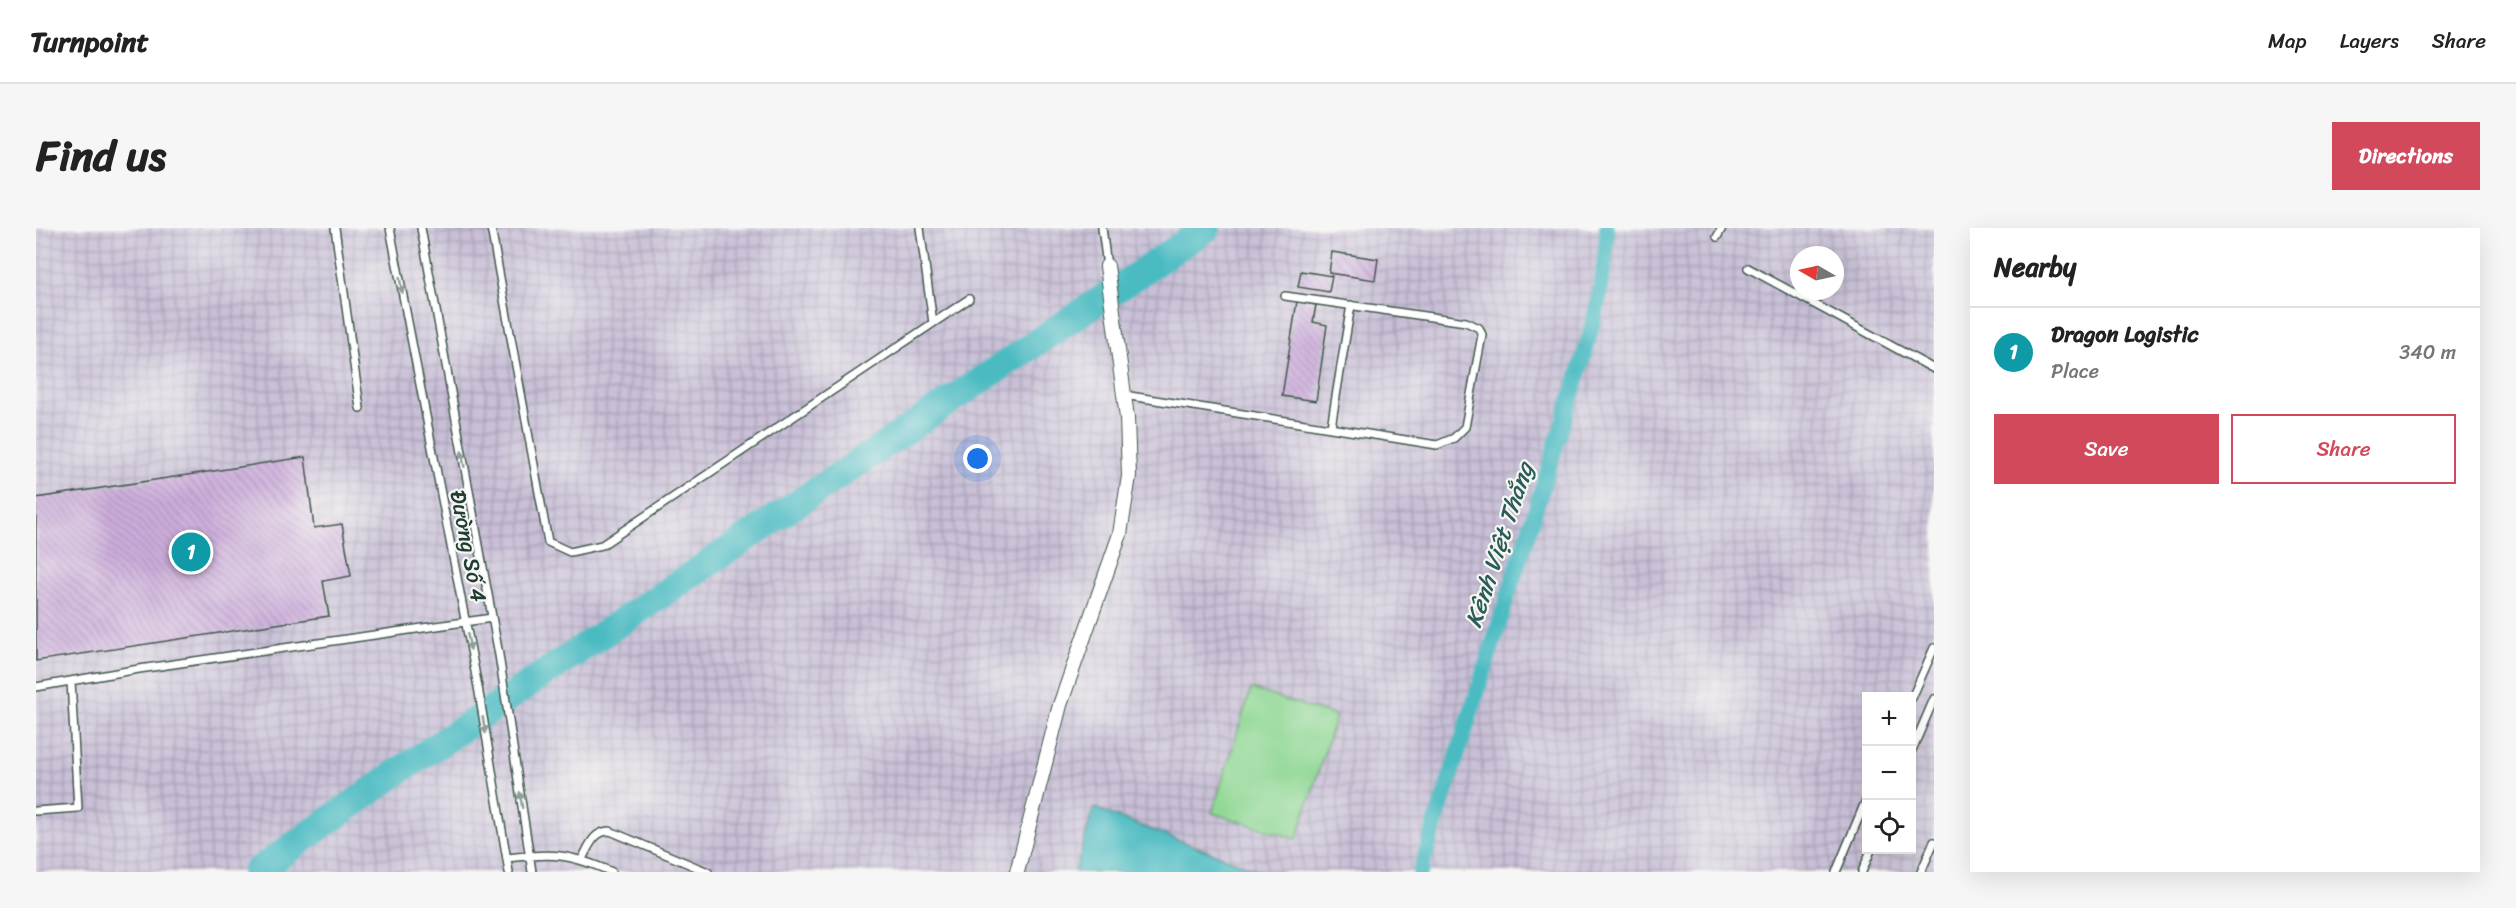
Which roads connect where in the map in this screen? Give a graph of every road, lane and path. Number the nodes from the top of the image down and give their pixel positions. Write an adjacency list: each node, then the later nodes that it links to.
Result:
1 (335, 228): 17 (lane)
2 (390, 228): 20 (lane, Đường Số 4, one-way to 20)
3 (421, 228): 19 (lane, one-way to 3)
4 (491, 228): 14 (lane)
5 (920, 228): 14 (lane)
6 (1102, 228): 9 (lane)
7 (1722, 228): 8 (lane)
8 (1717, 237)
9 (1107, 266): 16 (street)
10 (1748, 267): 15 (lane)
11 (1286, 296): 13 (lane)
12 (969, 299): 14 (lane)
13 (1351, 305): 18 (lane); 18 (lane)
14 (933, 323)
15 (1934, 369)
16 (1124, 395): 18 (lane); 38 (street)
17 (360, 408)
18 (1331, 427)
19 (492, 618): 20 (lane); 31 (lane, one-way to 19)
20 (465, 622): 22 (lane); 32 (lane, Đường Số 4, one-way to 32)
21 (1934, 648): 24 (lane)
22 (71, 681): 23 (lane); 28 (lane)
23 (36, 687)
24 (1914, 692)
25 (1934, 699): 26 (lane)
26 (1913, 746)
27 (1862, 810): 39 (lane)
28 (36, 811)
29 (1934, 842): 41 (lane)
30 (1869, 854): 40 (lane)
31 (530, 856): 32 (lane); 33 (lane); 35 (lane)
32 (507, 858): 34 (lane, Đường Số 4)
33 (582, 859): 36 (lane); 37 (lane)
34 (509, 872)
35 (532, 872)
36 (612, 872)
37 (708, 872)
38 (1017, 872)
39 (1836, 872)
40 (1862, 872)
41 (1921, 872)

